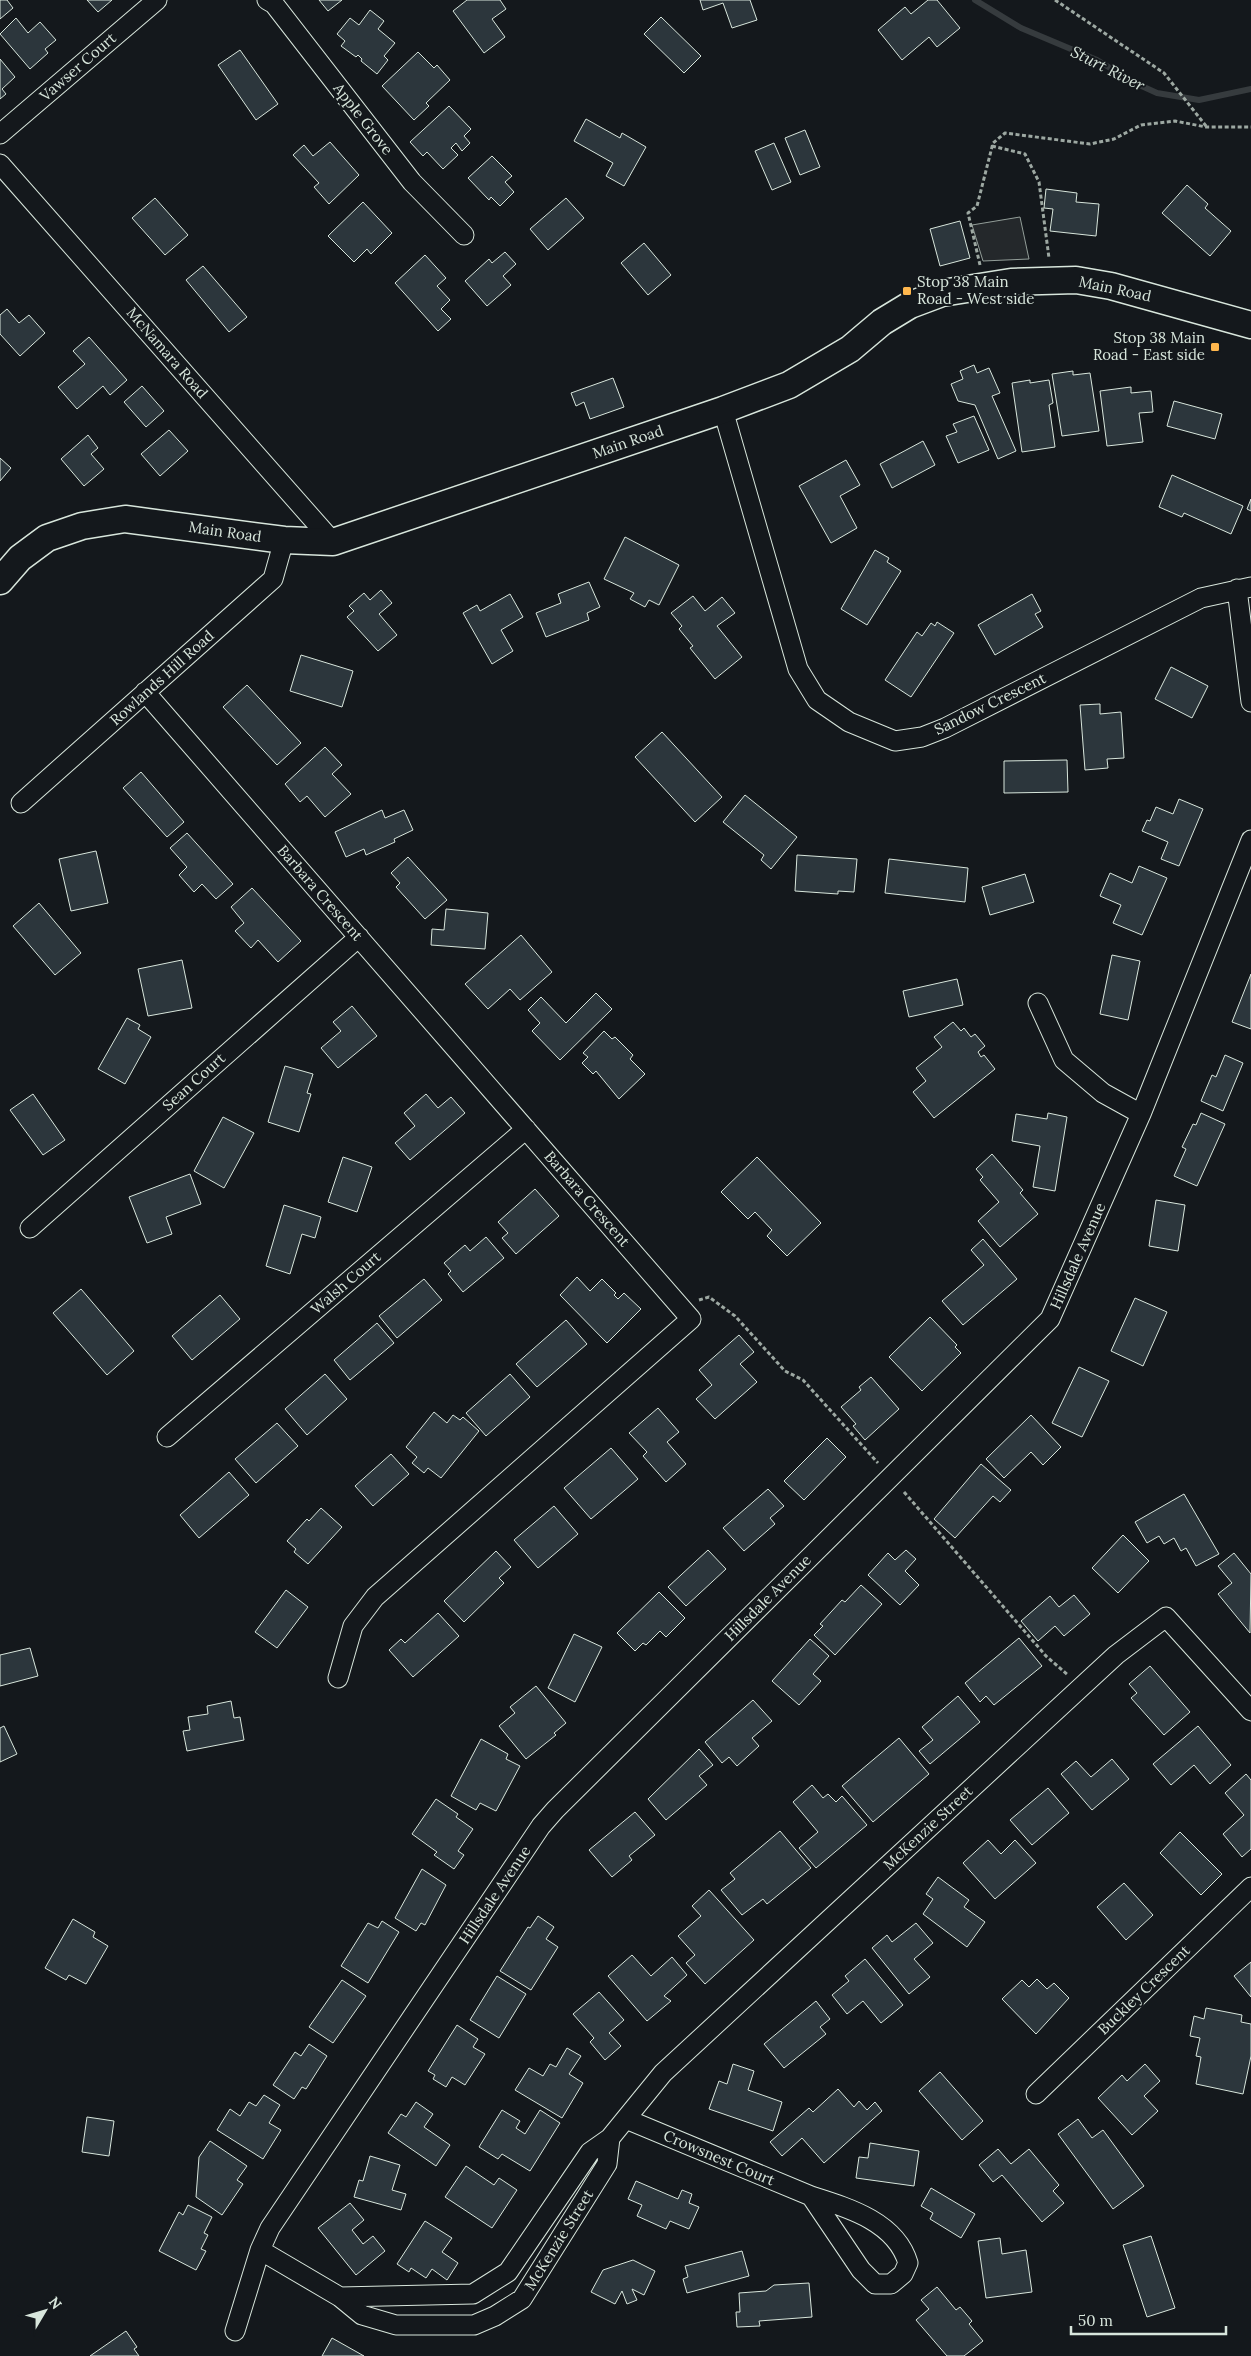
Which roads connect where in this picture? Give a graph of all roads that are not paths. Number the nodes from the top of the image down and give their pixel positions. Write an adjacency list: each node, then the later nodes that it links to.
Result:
1 (157, 0): 3 (street, Vawser Court)
2 (267, 0): 5 (street, Apple Grove)
3 (0, 134)
4 (0, 164): 9 (street, McNamara Road)
5 (464, 235)
6 (1251, 325): 7 (main road, Main Road)
7 (723, 410): 9 (main road, Main Road); 11 (street, Sandow Crescent)
8 (284, 540): 9 (main road, Main Road); 10 (main road, Main Road); 12 (street, Rowlands Hill Road)
9 (333, 542)
10 (0, 582)
11 (1244, 588): 13 (street)
12 (145, 692): 14 (street, Rowlands Hill Road); 16 (street, Barbara Crescent)
13 (1251, 702)
14 (21, 803)
15 (1251, 840): 18 (street, Hillsdale Avenue)
16 (359, 937): 19 (street, Barbara Crescent); 20 (street, Sean Court)
17 (1038, 1003): 18 (street)
18 (1141, 1114): 29 (street, Hillsdale Avenue)
19 (526, 1129): 21 (street, Walsh Court); 22 (street, Barbara Crescent)
20 (30, 1228)
21 (167, 1437)
22 (338, 1678)
23 (1251, 1711): 26 (street, McKenzie Street)
24 (1251, 1887): 25 (street, Buckley Crescent)
25 (1036, 2094)
26 (626, 2120): 27 (street, McKenzie Street); 28 (street, Crowsnest Court)
27 (610, 2138): 30 (street, McKenzie Street); 30 (street, McKenzie Street)
28 (812, 2196): 28 (street, Crowsnest Court)
29 (260, 2250): 30 (street, McKenzie Street); 31 (street, Hillsdale Avenue)
30 (340, 2297)
31 (235, 2331)

